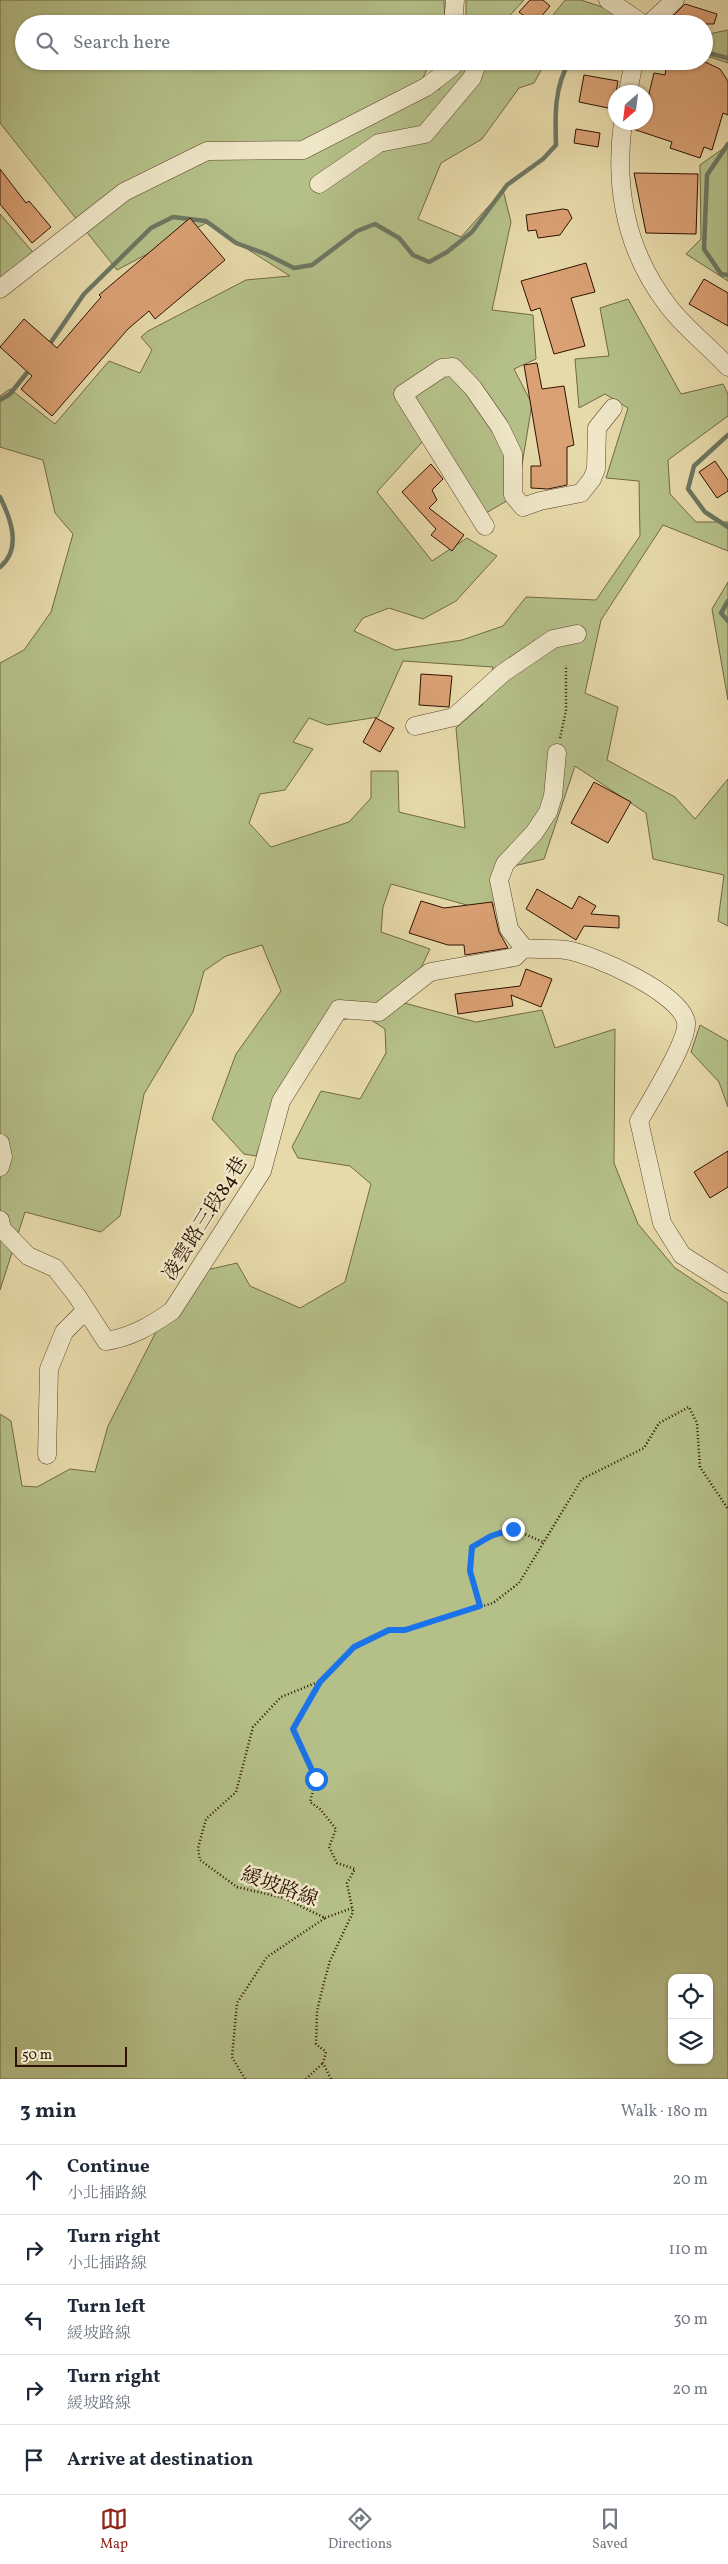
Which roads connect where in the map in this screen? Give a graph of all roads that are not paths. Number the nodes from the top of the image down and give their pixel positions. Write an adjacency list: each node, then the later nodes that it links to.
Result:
1 (455, 0): 4 (street)
2 (608, 0): 5 (street)
3 (675, 0): 6 (street)
4 (454, 15)
5 (630, 15)
6 (659, 15)
7 (447, 70): 13 (street)
8 (475, 70): 12 (street)
9 (632, 70): 10 (street)
10 (629, 85)
11 (622, 130): 14 (street)
12 (320, 184)
13 (0, 289)
14 (728, 367)
15 (613, 408): 16 (street)
16 (485, 526)
17 (577, 634): 18 (street)
18 (415, 726)
19 (557, 753): 20 (street)
20 (524, 948): 24 (street); 25 (street, 凌雲路三段84巷)
21 (0, 1143): 22 (street)
22 (0, 1167)
23 (0, 1220): 25 (street, 凌雲路三段84巷)
24 (728, 1284)
25 (85, 1312): 26 (street)
26 (47, 1455)

